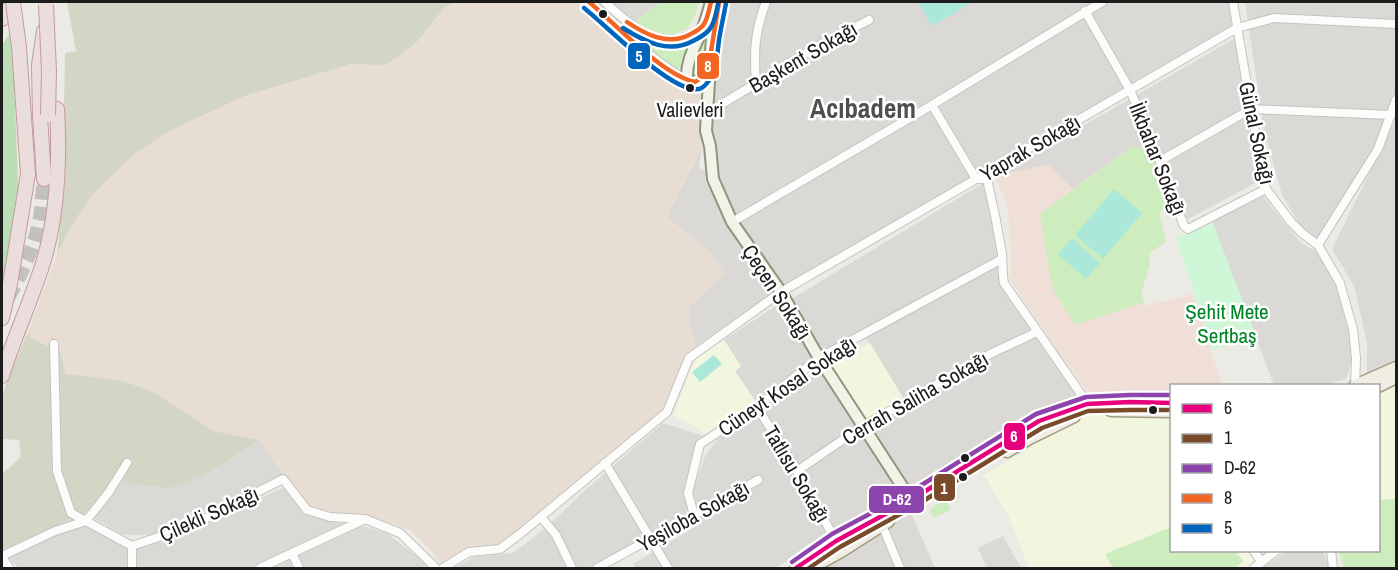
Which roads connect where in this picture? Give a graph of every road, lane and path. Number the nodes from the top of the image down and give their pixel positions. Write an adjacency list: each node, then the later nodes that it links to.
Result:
1 (13, 2): 11 (highway); 34 (highway, bridge)
2 (589, 2): 17 (street)
3 (605, 2): 14 (street)
4 (711, 2): 14 (main road)
5 (719, 2): 16 (main road, Çeçen Sokağı)
6 (766, 2): 18 (street)
7 (1102, 2): 10 (street)
8 (1233, 2): 15 (street, Günal Sokağı)
9 (47, 3): 24 (highway, bridge); 24 (highway)
10 (1085, 11): 19 (street, İlkbahar Sokağı); 22 (street)
11 (2, 19)
12 (869, 20): 18 (street, Başkent Sokağı)
13 (1396, 24): 15 (street, Yaprak Sokağı)
14 (704, 26): 17 (main road)
15 (1237, 28): 19 (street, Yaprak Sokağı); 23 (street, Günal Sokağı)
16 (710, 62): 17 (main road); 20 (main road, Çeçen Sokağı)
17 (687, 81): 20 (main road)
18 (756, 84): 25 (street, Başkent Sokağı)
19 (1130, 90): 27 (street, İlkbahar Sokağı); 28 (street, Yaprak Sokağı)
20 (709, 94): 25 (main road, Çeçen Sokağı)
21 (1396, 100): 26 (street)
22 (932, 105): 28 (street); 30 (street)
23 (1251, 109): 26 (street); 27 (street); 29 (street, Günal Sokağı)
24 (53, 112): 39 (highway)
25 (707, 113): 30 (main road, Çeçen Sokağı)
26 (1391, 115): 31 (street)
27 (1160, 161): 29 (street, İlkbahar Sokağı)
28 (976, 179): 32 (street); 33 (street, Yaprak Sokağı)
29 (1266, 189): 31 (street, Günal Sokağı)
30 (732, 222): 33 (main road, Çeçen Sokağı)
31 (1318, 245): 41 (street, Günal Sokağı)
32 (1002, 259): 35 (street); 37 (street, Cüneyt Kosal Sokağı)
33 (781, 292): 37 (main road, Çeçen Sokağı); 49 (street, Yaprak Sokağı)
34 (2, 318)
35 (1037, 332): 45 (street); 47 (street, Cerrah Saliha Sokağı)
36 (54, 345): 56 (street, Çilekli Sokağı)
37 (819, 358): 44 (street, Cüneyt Kosal Sokağı); 47 (main road, Çeçen Sokağı)
38 (1396, 368): 41 (main road)
39 (2, 376)
40 (1396, 377): 42 (main road)
41 (1355, 383)
42 (1380, 385)
43 (1170, 403): 45 (main road)
44 (757, 407): 50 (street, Tatlısu Sokağı); 53 (street, Cüneyt Kosal Sokağı)
45 (1090, 407): 46 (main road); 52 (main road); 57 (main road)
46 (1170, 411)
47 (863, 426): 50 (street, Cerrah Saliha Sokağı); 52 (main road, Çeçen Sokağı)
48 (127, 463): 56 (street)
49 (605, 463): 54 (street); 58 (street)
50 (796, 471): 59 (street, Tatlısu Sokağı)
51 (758, 480): 53 (street, Yeşiloba Sokağı)
52 (911, 500): 59 (main road)
53 (694, 515): 58 (street, Yeşiloba Sokağı)
54 (541, 517): 72 (street); 73 (street)
55 (364, 519): 60 (street, Çilekli Sokağı); 64 (street); 71 (street)
56 (86, 521): 60 (street, Çilekli Sokağı); 65 (street)
57 (882, 525): 77 (main road); 78 (street)
58 (650, 539): 74 (street, Yeşiloba Sokağı); 75 (street)
59 (836, 541): 76 (main road)
60 (132, 546): 68 (street)
61 (1254, 552): 66 (street)
62 (1274, 552): 66 (street)
63 (1331, 552): 80 (street)
64 (292, 553): 69 (street); 70 (street)
65 (2, 556): 67 (street)
66 (1261, 561): 79 (street)
67 (9, 568)
68 (132, 568)
69 (260, 568)
70 (299, 568)
71 (436, 568)
72 (443, 568)
73 (572, 568)
74 (597, 568)
75 (668, 568)
76 (796, 568)
77 (810, 568)
78 (900, 568)
79 (1254, 568)
80 (1333, 568)

